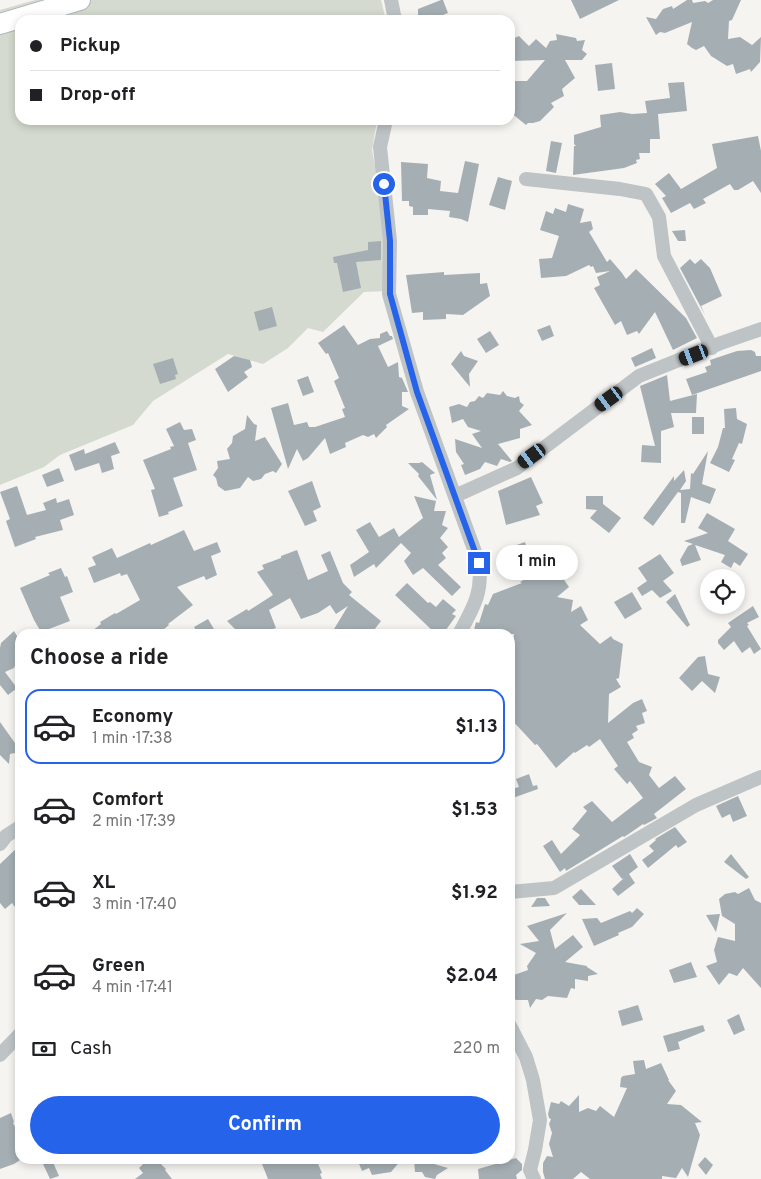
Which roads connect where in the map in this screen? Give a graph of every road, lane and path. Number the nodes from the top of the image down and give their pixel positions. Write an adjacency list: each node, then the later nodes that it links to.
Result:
1 (80, 0): 3 (main road)
2 (391, 0): 4 (street)
3 (30, 15)
4 (394, 15)
5 (15, 20): 6 (main road)
6 (0, 24)
7 (385, 125): 11 (street)
8 (526, 179): 10 (street)
9 (761, 330): 10 (street)
10 (712, 348): 11 (street)
11 (455, 496): 12 (street)
12 (461, 629)
13 (761, 777): 16 (street)
14 (15, 830): 15 (street)
15 (0, 844)
16 (515, 892)
17 (515, 1036): 20 (street)
18 (15, 1039): 19 (street)
19 (0, 1055)
20 (534, 1179)

